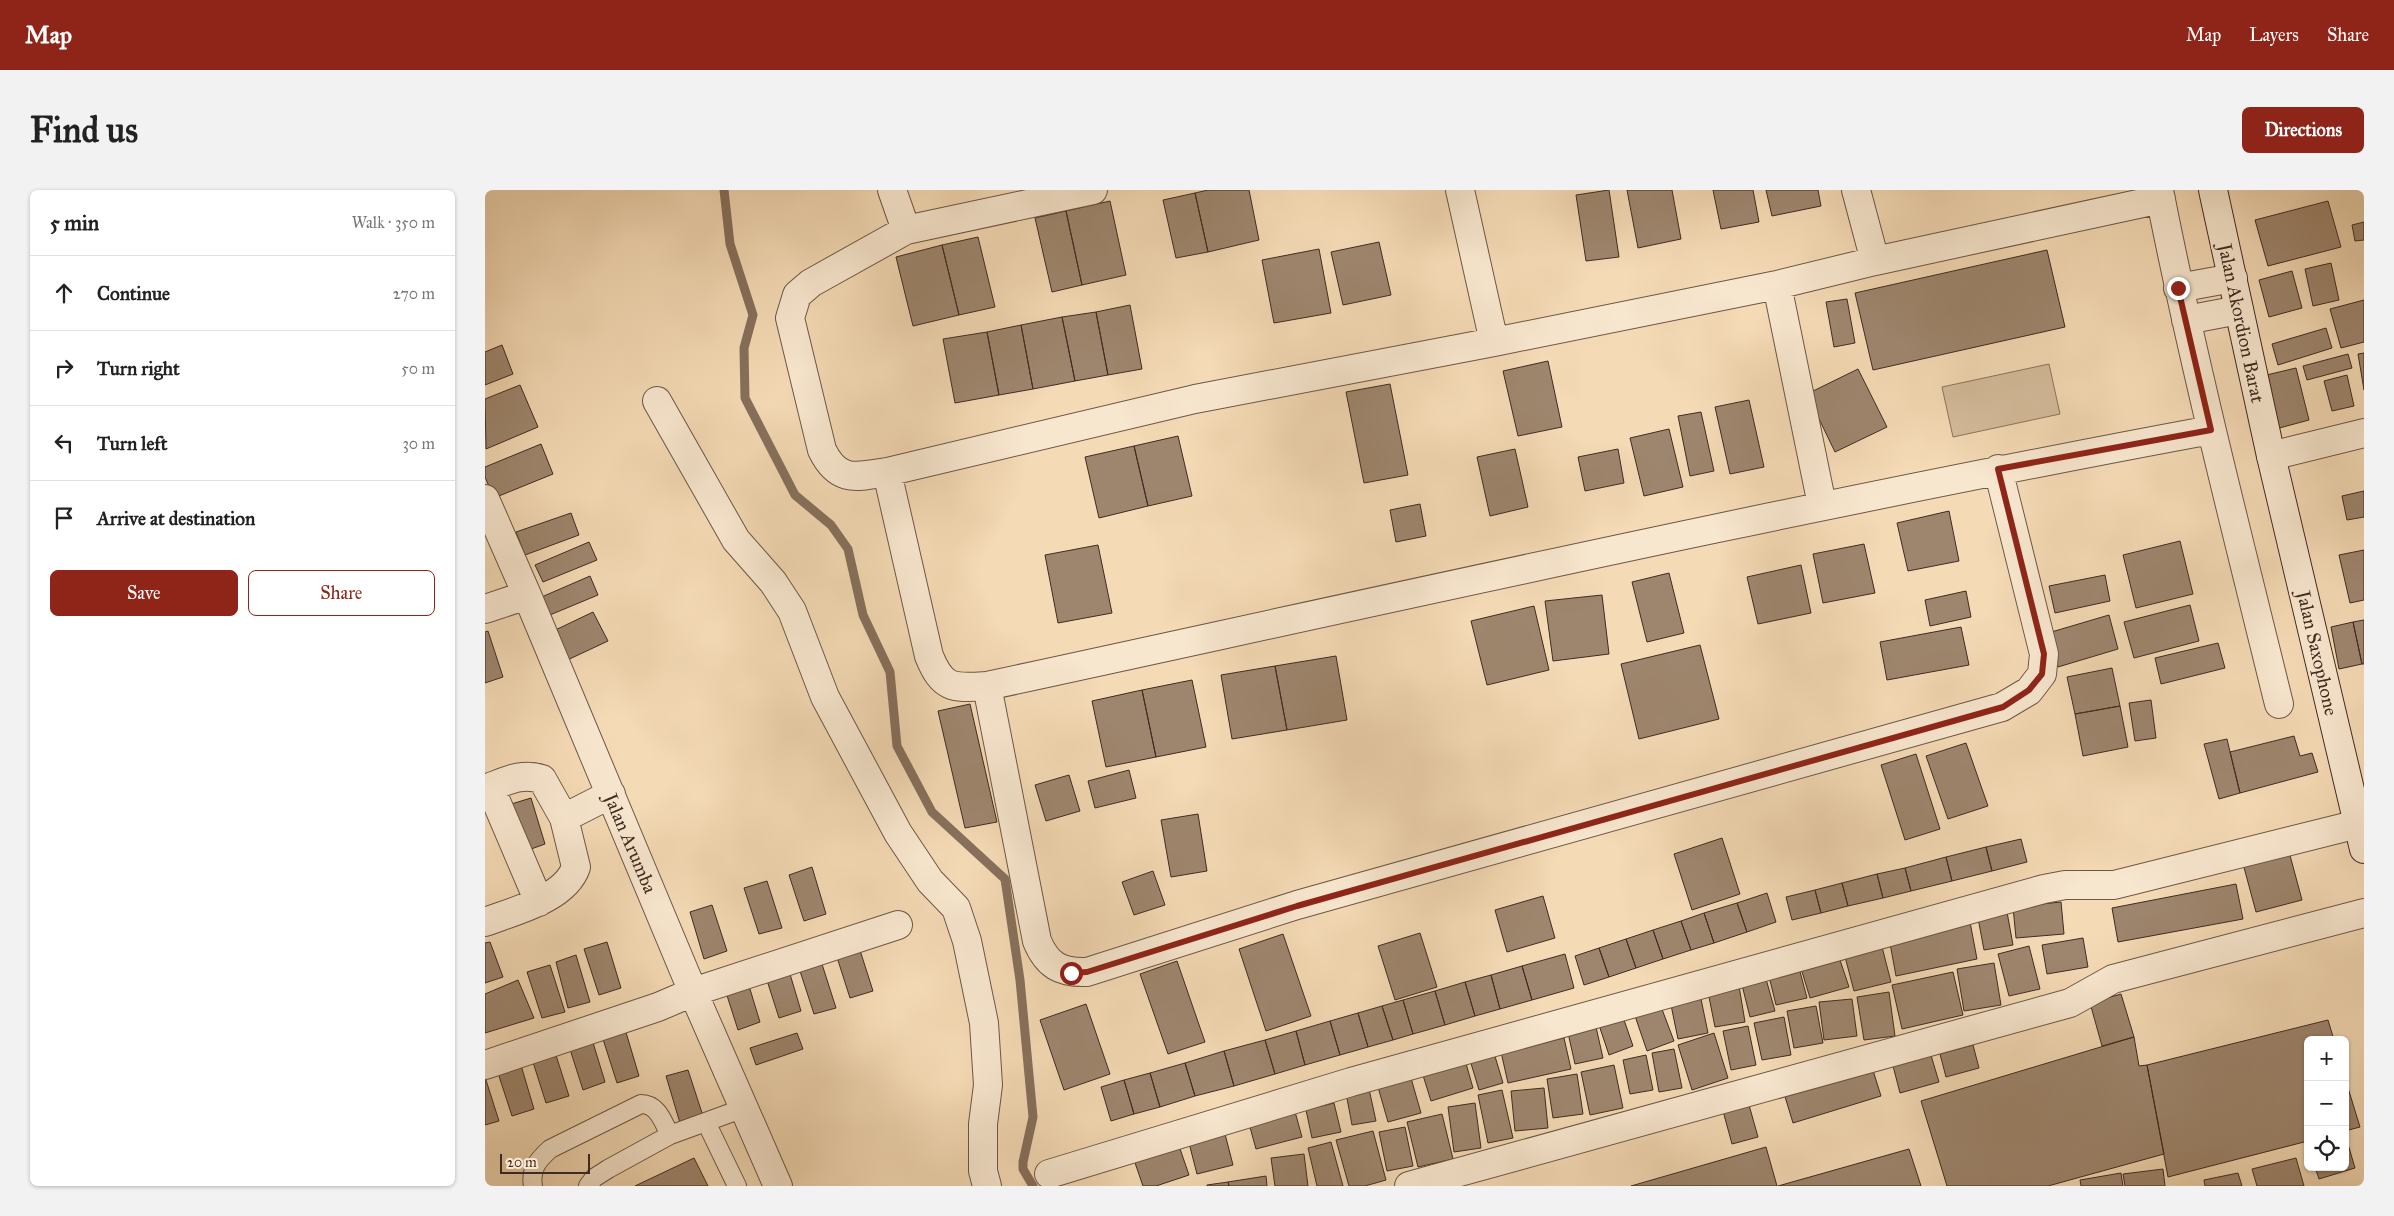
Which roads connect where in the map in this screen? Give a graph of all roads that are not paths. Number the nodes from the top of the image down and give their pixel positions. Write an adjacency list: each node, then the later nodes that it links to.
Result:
1 (892, 190): 7 (street)
2 (1093, 190): 7 (street)
3 (1460, 190): 14 (street)
4 (1856, 190): 8 (street)
5 (2213, 190): 9 (street, Jalan Akordion Barat)
6 (2160, 194): 8 (street); 11 (street)
7 (905, 230): 20 (street)
8 (1875, 261): 10 (street)
9 (2233, 278): 11 (street); 12 (street, Jalan Akordion Barat)
10 (1777, 285): 14 (street); 22 (street)
11 (2178, 288): 13 (street)
12 (2239, 310): 13 (street); 18 (street, Jalan Akordion Barat)
13 (2186, 320): 16 (street)
14 (1494, 342): 20 (street)
15 (657, 401): 45 (street)
16 (2211, 430): 19 (street); 26 (street)
17 (2364, 433): 18 (street)
18 (2271, 456): 30 (street, Jalan Saxophone)
19 (1998, 469): 22 (street); 25 (street)
20 (887, 472): 25 (street)
21 (485, 499): 23 (street, Jalan Arumba)
22 (1821, 505): 25 (street)
23 (527, 595): 24 (street); 28 (street, Jalan Arumba)
24 (485, 610)
25 (987, 686)
26 (2279, 704)
27 (488, 788): 29 (street); 31 (street)
28 (611, 794): 29 (street); 35 (street, Jalan Arumba)
29 (564, 818): 31 (street)
30 (2362, 842): 40 (street)
31 (539, 902): 33 (street)
32 (2364, 913): 46 (street)
33 (485, 922)
34 (898, 925): 35 (street)
35 (693, 992): 36 (street); 37 (street, Jalan Arumba)
36 (485, 1066)
37 (744, 1108): 38 (lane); 44 (street, Jalan Arumba)
38 (706, 1122): 39 (lane); 43 (lane)
39 (670, 1135): 41 (lane); 42 (lane)
40 (1049, 1174)
41 (533, 1186)
42 (588, 1186)
43 (737, 1186)
44 (778, 1186)
45 (987, 1186)
46 (1409, 1186)

